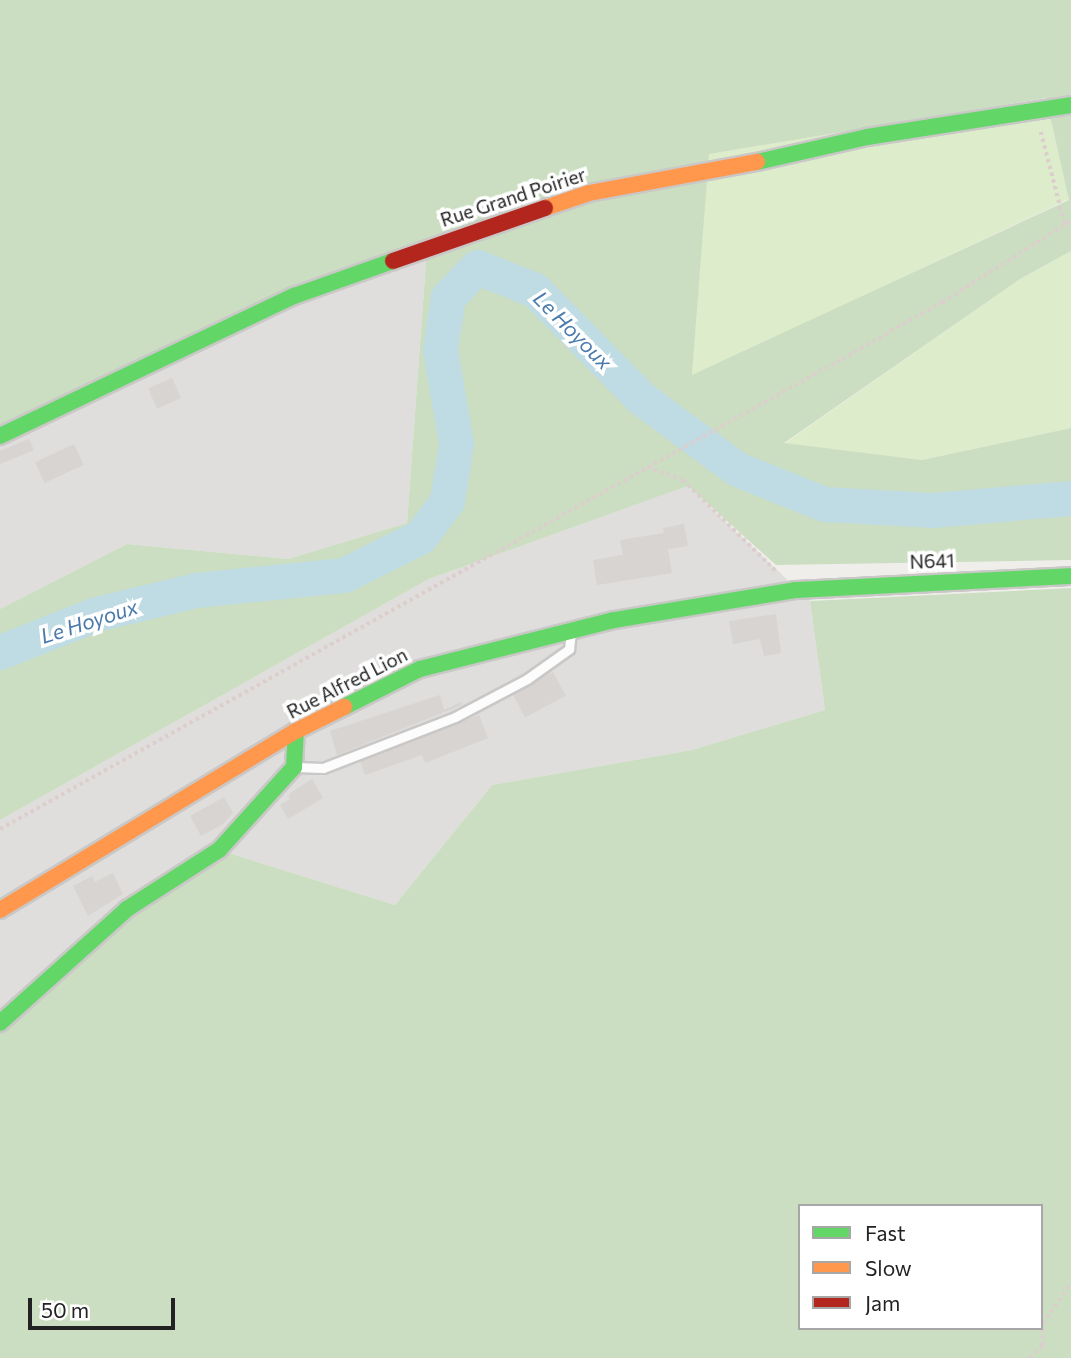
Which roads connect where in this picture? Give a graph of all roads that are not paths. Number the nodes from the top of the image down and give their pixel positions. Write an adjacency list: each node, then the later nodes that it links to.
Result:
1 (1071, 105): 2 (street, Rue Grand Poirier)
2 (0, 436)
3 (1071, 576): 4 (street, N641 / N641)
4 (795, 590): 5 (street, Rue Alfred Lion / N641)
5 (571, 631): 6 (street, Rue Alfred Lion / N641); 7 (lane)
6 (296, 732): 7 (street); 8 (street, Rue Alfred Lion / N641)
7 (294, 767): 9 (street)
8 (0, 910)
9 (0, 1023)

